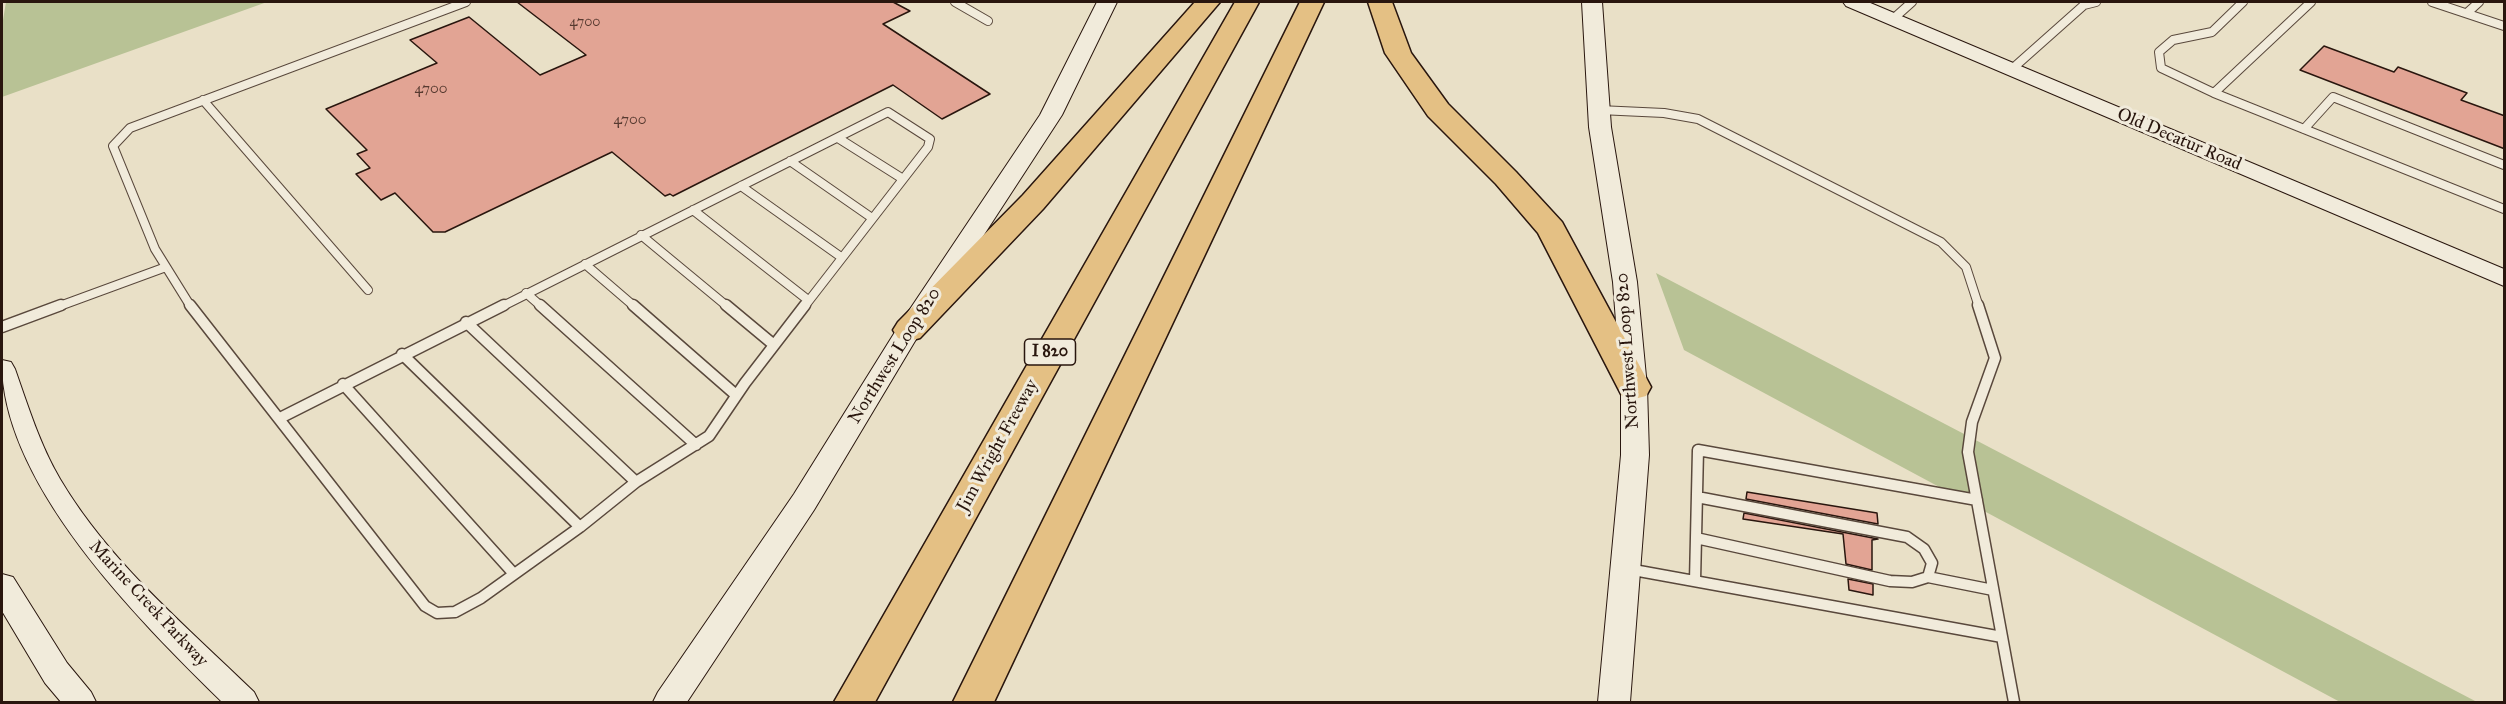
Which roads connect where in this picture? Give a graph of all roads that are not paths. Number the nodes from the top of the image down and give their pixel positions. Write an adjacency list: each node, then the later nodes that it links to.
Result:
1 (466, 2): 22 (lane)
2 (955, 2): 18 (lane)
3 (1107, 2): 43 (main road, Northwest Loop 820)
4 (1208, 2): 43 (highway)
5 (1247, 2): 67 (highway, Jim Wright Freeway / I 820)
6 (1312, 2): 68 (highway)
7 (1380, 2): 48 (highway)
8 (1592, 2): 23 (main road, Northwest Loop 820)
9 (1853, 2): 17 (main road, Old Decatur Road)
10 (1912, 2): 17 (lane)
11 (2096, 2): 20 (lane)
12 (2243, 2): 21 (lane)
13 (2311, 2): 21 (lane)
14 (2432, 2): 16 (lane)
15 (2479, 2): 16 (lane)
16 (2467, 14): 19 (lane)
17 (1893, 19): 20 (main road, Old Decatur Road)
18 (988, 21)
19 (2505, 26)
20 (2012, 69): 37 (main road, Old Decatur Road)
21 (2214, 93): 24 (lane)
22 (203, 100): 36 (lane); 38 (lane)
23 (1598, 110): 48 (main road, Northwest Loop 820); 54 (lane)
24 (2304, 129): 27 (lane); 30 (lane)
25 (838, 138): 26 (lane); 28 (lane); 28 (lane)
26 (790, 161): 29 (lane); 32 (lane)
27 (2505, 165)
28 (903, 179): 32 (lane)
29 (741, 186): 31 (lane); 34 (lane)
30 (2505, 209)
31 (693, 210): 33 (lane); 40 (lane)
32 (872, 218): 34 (lane)
33 (641, 235): 35 (lane); 44 (lane)
34 (841, 257): 40 (lane)
35 (585, 264): 39 (lane); 49 (lane)
36 (166, 267): 42 (lane); 50 (lane)
37 (2505, 278)
38 (368, 290)
39 (526, 292): 41 (lane); 51 (lane)
40 (808, 300): 44 (lane)
41 (466, 322): 45 (lane); 52 (lane)
42 (2, 327)
43 (909, 330): 64 (main road, Northwest Loop 820)
44 (774, 345): 49 (lane)
45 (402, 354): 47 (lane); 55 (lane)
46 (2, 369): 66 (main road, Marine Creek Parkway)
47 (343, 384): 50 (lane); 58 (lane)
48 (1634, 387): 57 (main road, Northwest Loop 820)
49 (736, 395): 51 (lane)
50 (280, 417): 58 (lane)
51 (696, 445): 52 (lane)
52 (636, 482): 55 (lane)
53 (1697, 497): 54 (lane); 56 (lane); 59 (lane)
54 (1977, 500): 62 (lane)
55 (580, 527): 58 (lane)
56 (1696, 538): 59 (lane); 60 (lane)
57 (1625, 569): 60 (lane); 69 (main road, Northwest Loop 820)
58 (514, 574)
59 (1928, 577): 62 (lane)
60 (1695, 582): 63 (lane)
61 (2, 586): 65 (main road)
62 (1994, 590): 63 (lane)
63 (2002, 637): 70 (lane)
64 (668, 699)
65 (80, 702)
66 (243, 702)
67 (854, 702)
68 (973, 702)
69 (1614, 702)
70 (2014, 702)

